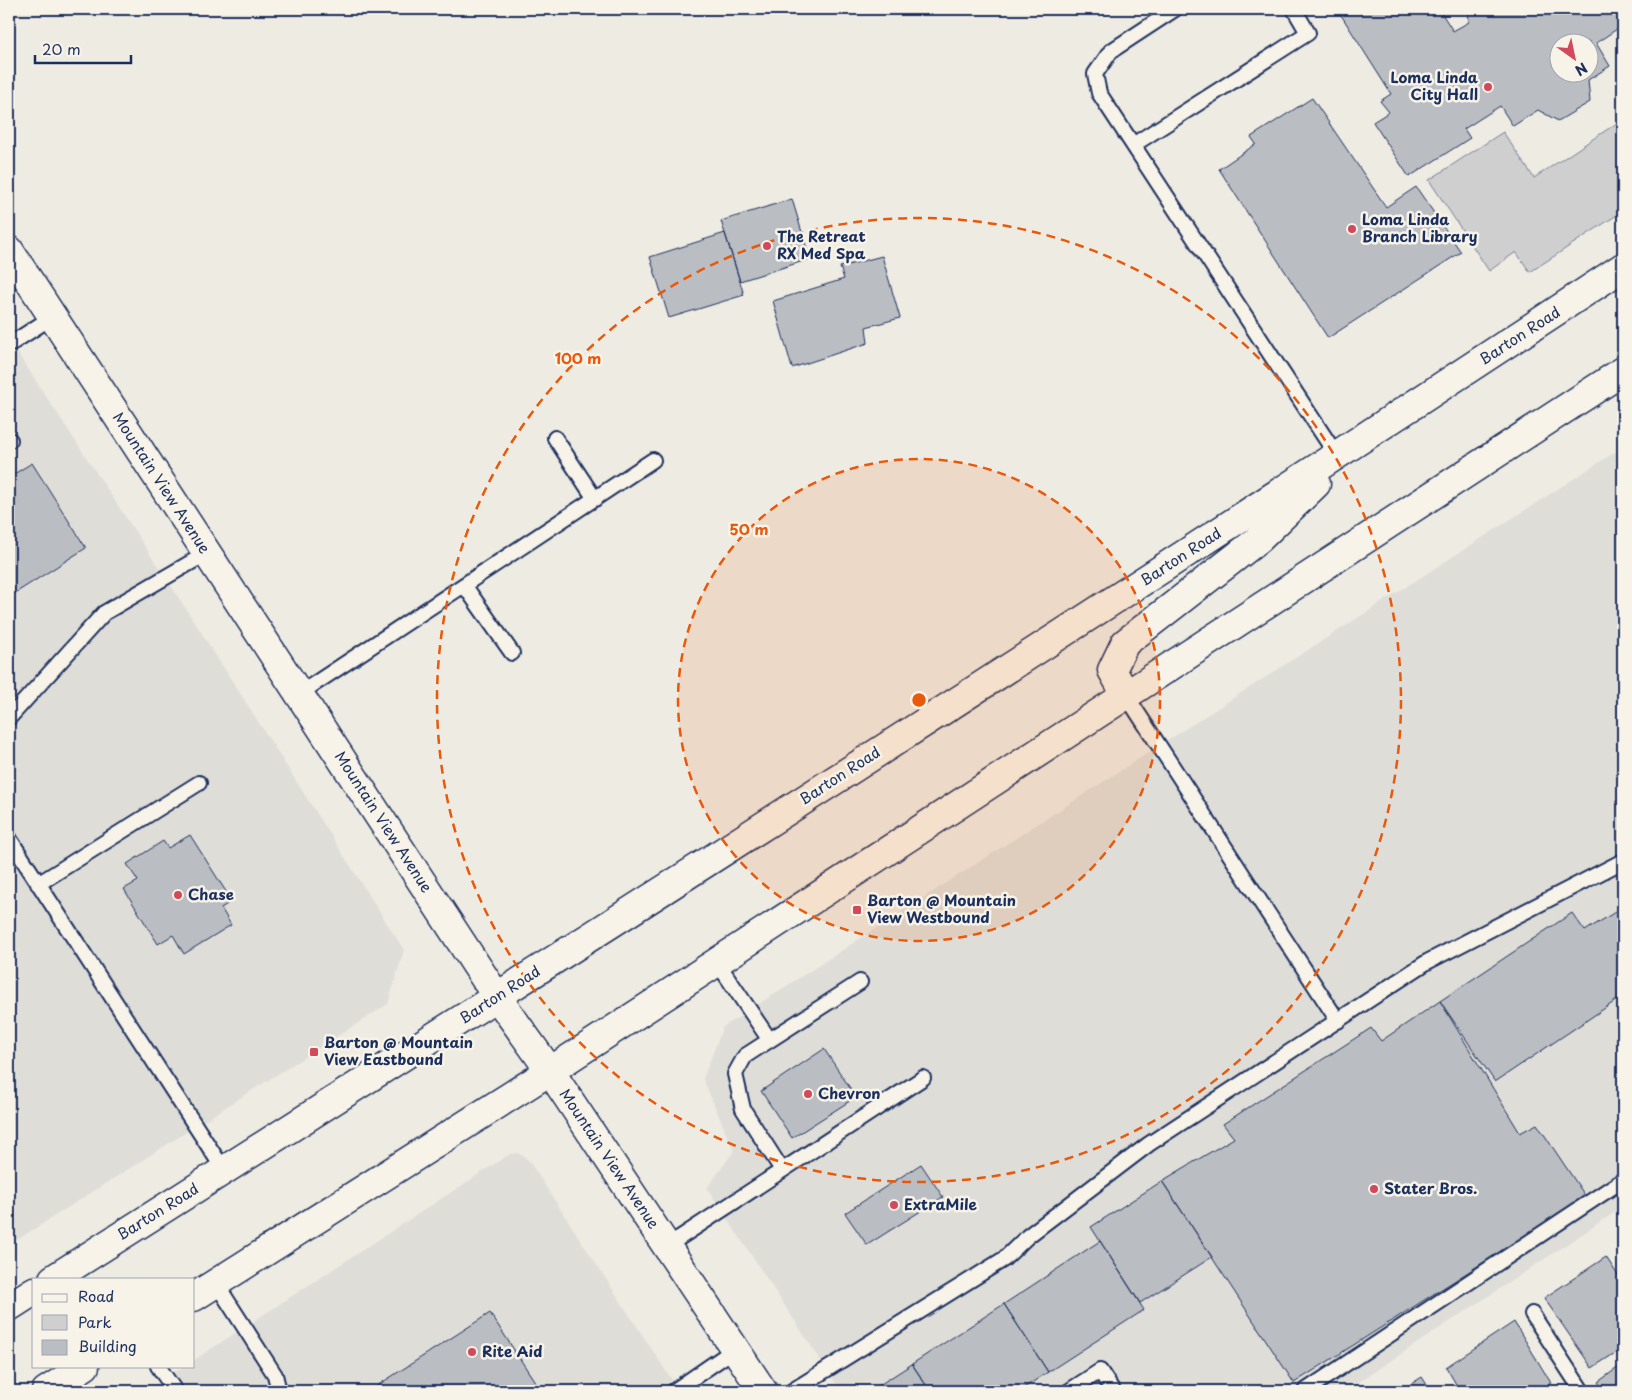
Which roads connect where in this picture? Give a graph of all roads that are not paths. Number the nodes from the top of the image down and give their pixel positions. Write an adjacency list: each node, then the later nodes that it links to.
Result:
1 (1175, 9): 3 (lane)
2 (1294, 9): 3 (lane)
3 (1133, 145): 11 (lane)
4 (9, 250): 6 (main road, Mountain View Avenue)
5 (1623, 267): 10 (main road, Barton Road)
6 (52, 317): 7 (lane); 14 (main road, Mountain View Avenue)
7 (9, 345)
8 (1623, 371): 18 (main road)
9 (555, 438): 13 (lane)
10 (1360, 441): 11 (main road, Barton Road); 18 (main road)
11 (1337, 456): 26 (main road, Barton Road)
12 (653, 460): 13 (lane)
13 (594, 499): 15 (lane)
14 (207, 553): 17 (main road, Mountain View Avenue); 19 (lane)
15 (464, 585): 16 (lane); 17 (lane)
16 (512, 653)
17 (299, 694): 26 (main road, Mountain View Avenue)
18 (1126, 695): 24 (main road); 27 (lane)
19 (9, 718)
20 (199, 783): 23 (lane)
21 (9, 838): 23 (lane)
22 (1623, 861): 27 (lane)
23 (38, 884): 31 (lane)
24 (717, 962): 28 (lane); 29 (main road)
25 (860, 982): 28 (lane)
26 (498, 997): 29 (main road, Mountain View Avenue); 31 (main road, Barton Road)
27 (1338, 1021): 48 (lane)
28 (769, 1039): 32 (lane)
29 (550, 1071): 34 (main road, Mountain View Avenue); 36 (main road)
30 (923, 1078): 32 (lane)
31 (224, 1170): 35 (main road, Barton Road)
32 (782, 1170): 34 (lane)
33 (1623, 1180): 51 (lane)
34 (667, 1246): 40 (main road, Mountain View Avenue)
35 (55, 1278)
36 (205, 1290): 45 (lane)
37 (32, 1292): 38 (main road)
38 (9, 1307)
39 (1532, 1314): 52 (lane)
40 (735, 1349): 46 (lane); 47 (main road, Mountain View Avenue)
41 (82, 1368): 43 (main road)
42 (159, 1368): 44 (lane)
43 (46, 1391)
44 (175, 1391)
45 (279, 1391)
46 (674, 1391)
47 (763, 1391)
48 (792, 1391)
49 (1069, 1391): 50 (lane)
50 (1113, 1391)
51 (1305, 1391)
52 (1582, 1391)

